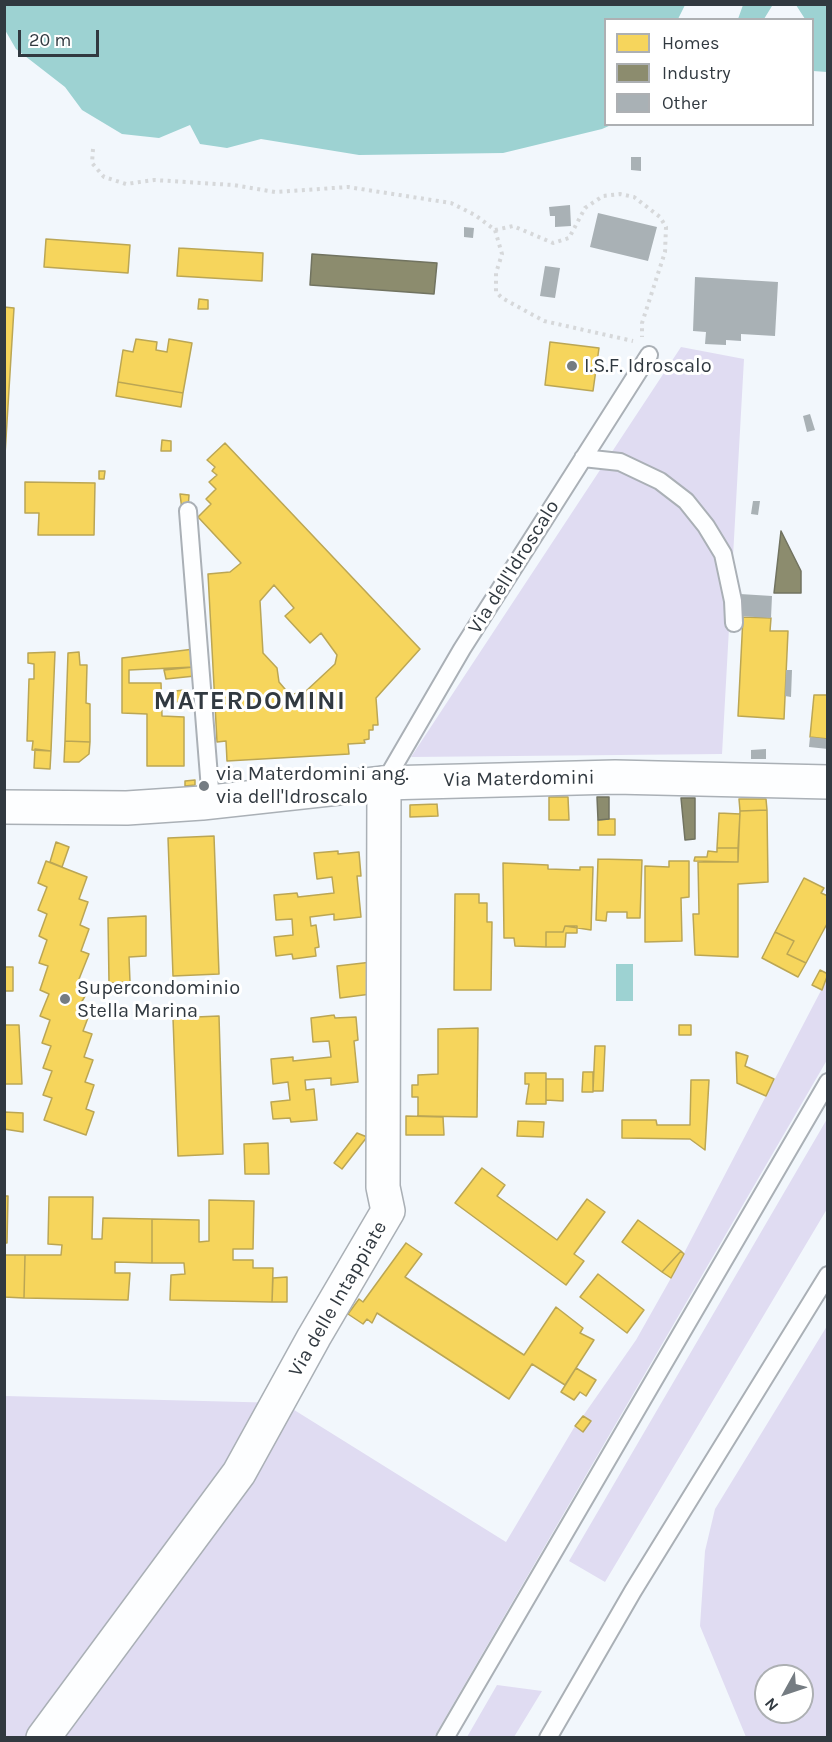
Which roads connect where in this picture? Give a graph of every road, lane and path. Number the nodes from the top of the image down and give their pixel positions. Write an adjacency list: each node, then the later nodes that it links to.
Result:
1 (93, 149): 2 (path)
2 (495, 230): 3 (path); 3 (path)
3 (646, 352): 4 (lane, Via dell'Idroscalo)
4 (583, 458): 6 (lane); 7 (lane, Via dell'Idroscalo)
5 (188, 511): 9 (lane)
6 (734, 623)
7 (384, 783): 8 (street, Via Materdomini); 9 (street, Via Materdomini); 13 (street, Via delle Intappiate)
8 (828, 783)
9 (211, 802): 10 (street, Via Materdomini)
10 (4, 807)
11 (828, 1082): 14 (lane)
12 (828, 1275): 15 (lane)
13 (43, 1737)
14 (445, 1737)
15 (548, 1737)

